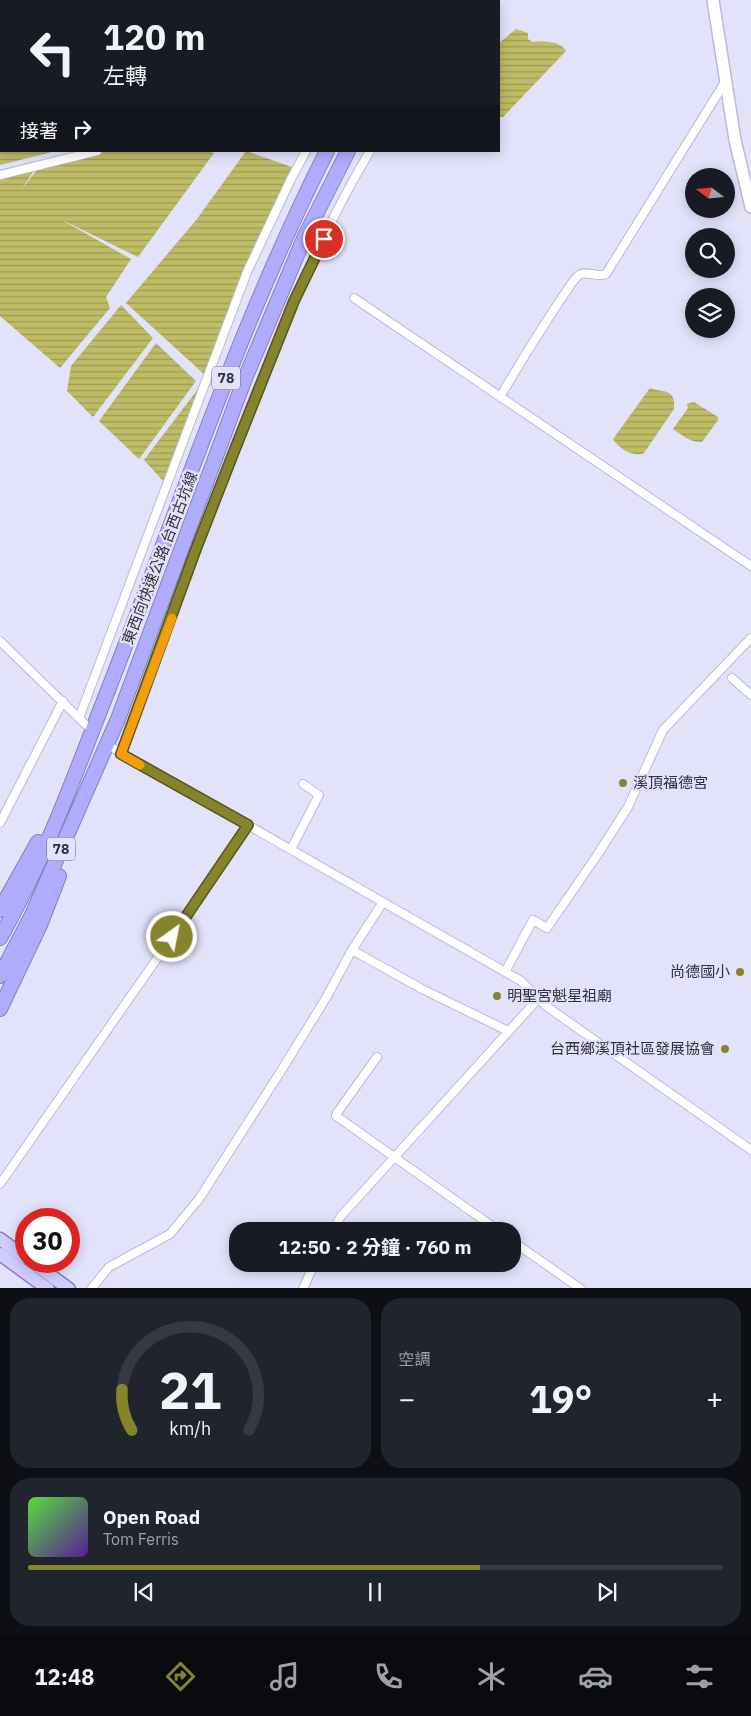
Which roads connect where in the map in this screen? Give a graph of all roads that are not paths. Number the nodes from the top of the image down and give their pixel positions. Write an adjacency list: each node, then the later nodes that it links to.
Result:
1 (713, 0): 2 (street)
2 (725, 82): 9 (street); 11 (street)
3 (93, 152): 8 (street)
4 (305, 152): 19 (street)
5 (326, 152): 18 (highway, 東西向快速公路 台西古坑線 / 78)
6 (347, 152): 20 (highway, 東西向快速公路 台西古坑線 / 78)
7 (369, 152): 23 (street)
8 (0, 175)
9 (751, 207)
10 (354, 298): 11 (street)
11 (500, 397): 12 (street)
12 (751, 566)
13 (751, 638): 32 (street)
14 (0, 641): 17 (street)
15 (732, 678): 16 (street)
16 (751, 695)
17 (63, 701): 19 (street); 25 (street)
18 (98, 715): 29 (highway); 30 (highway, 東西向快速公路 台西古坑線 / 78)
19 (79, 718): 21 (street)
20 (118, 719): 33 (highway, 東西向快速公路 台西古坑線 / 78); 35 (highway)
21 (86, 725)
22 (113, 748): 23 (street)
23 (121, 754): 26 (street)
24 (303, 784): 27 (street)
25 (0, 823)
26 (248, 825): 27 (street); 40 (street)
27 (290, 849): 28 (street)
28 (383, 902): 31 (street); 32 (street)
29 (0, 910)
30 (0, 938)
31 (352, 950): 36 (street); 51 (street)
32 (506, 972): 34 (street)
33 (0, 976)
34 (538, 999): 36 (street); 38 (street)
35 (0, 1009)
36 (508, 1032): 39 (street)
37 (377, 1057): 39 (street)
38 (751, 1150)
39 (394, 1158): 41 (street); 42 (street)
40 (0, 1184)
41 (338, 1222)
42 (486, 1222)
43 (0, 1239): 45 (main road)
44 (521, 1247): 53 (street)
45 (15, 1250)
46 (0, 1254): 49 (main road)
47 (310, 1272): 52 (street)
48 (48, 1273): 50 (main road)
49 (48, 1288)
50 (69, 1288)
51 (91, 1288)
52 (303, 1288)
53 (581, 1288)

